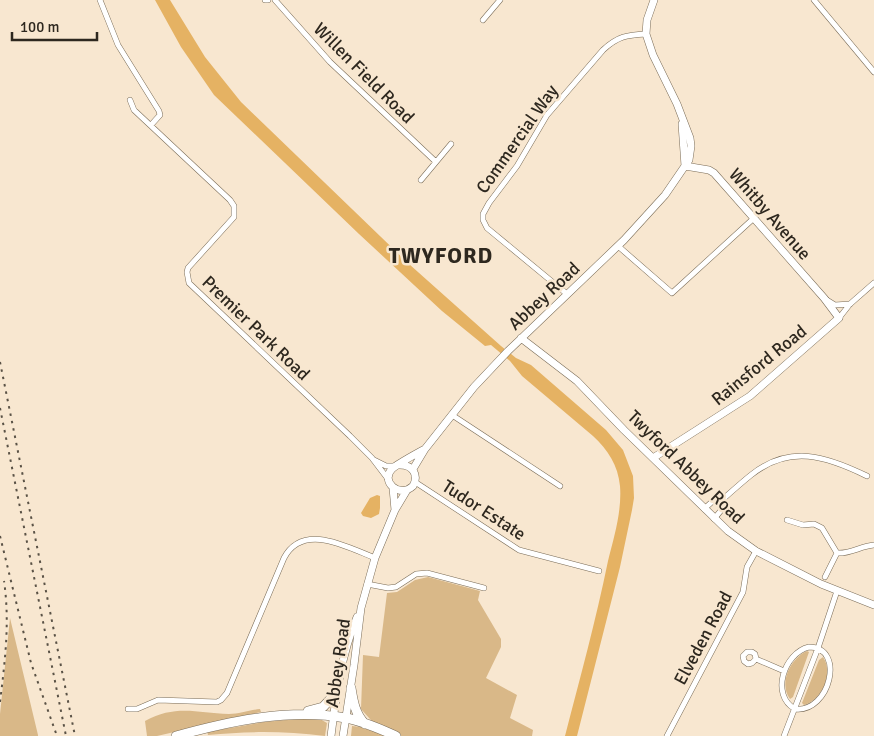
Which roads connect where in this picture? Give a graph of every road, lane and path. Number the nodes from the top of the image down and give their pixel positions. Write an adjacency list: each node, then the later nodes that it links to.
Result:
1 (100, 0): 10 (street)
2 (275, 0): 12 (street, Willen Field Road)
3 (500, 0): 6 (street)
4 (654, 0): 7 (street)
5 (814, 0): 8 (street)
6 (483, 20)
7 (646, 34): 13 (street, Abbey Road); 18 (street, Commercial Way)
8 (874, 72)
9 (130, 100): 10 (street, Premier Park Road)
10 (151, 126): 25 (street, Premier Park Road)
11 (451, 144): 12 (street)
12 (436, 162): 14 (street)
13 (685, 166): 15 (street, Whitby Avenue); 16 (street, Abbey Road)
14 (421, 180)
15 (754, 218): 16 (street); 19 (street, Whitby Avenue)
16 (618, 246): 18 (street, Abbey Road)
17 (874, 283): 20 (street, Rainsford Road)
18 (567, 294): 22 (street, Abbey Road)
19 (824, 298): 20 (street); 21 (street, Whitby Avenue)
20 (850, 304): 21 (street, Rainsford Road)
21 (839, 318): 26 (street, Rainsford Road)
22 (521, 338): 23 (street, Abbey Road); 26 (street, Twyford Abbey Road)
23 (452, 415): 24 (street, Abbey Road); 32 (street)
24 (425, 449): 27 (street, Abbey Road); 28 (street, Abbey Road)
25 (372, 458): 27 (street, Premier Park Road); 30 (street, Premier Park Road)
26 (654, 458): 36 (street, Twyford Abbey Road)
27 (398, 465): 28 (street); 30 (street)
28 (413, 470): 31 (street)
29 (867, 476): 35 (street)
30 (389, 480): 33 (street)
31 (415, 482): 34 (street); 44 (street, Tudor Estate)
32 (560, 486)
33 (393, 488): 34 (street); 37 (street, Abbey Road)
34 (408, 490): 37 (street, Abbey Road)
35 (722, 500): 36 (street); 38 (street)
36 (704, 509): 38 (street, Twyford Abbey Road)
37 (395, 510): 43 (street, Abbey Road)
38 (714, 519): 41 (street, Twyford Abbey Road)
39 (787, 520): 42 (street)
40 (874, 545): 42 (street)
41 (756, 551): 48 (street, Twyford Abbey Road); 66 (street, Elveden Road)
42 (837, 553): 45 (street)
43 (375, 558): 46 (street, Abbey Road); 56 (street)
44 (599, 571)
45 (825, 577)
46 (367, 584): 47 (street); 50 (street, Abbey Road)
47 (484, 588)
48 (837, 591): 49 (street, Twyford Abbey Road); 51 (street)
49 (874, 605)
50 (361, 608): 54 (street, Abbey Road); 55 (street, Abbey Road)
51 (818, 648): 53 (street); 57 (street); 57 (street)
52 (756, 659): 53 (street)
53 (784, 671): 57 (street)
54 (351, 688): 60 (street, Abbey Road); 61 (highway)
55 (337, 692): 58 (highway); 59 (street, Abbey Road)
56 (128, 709)
57 (795, 709): 67 (street)
58 (296, 714): 59 (highway); 62 (highway)
59 (333, 720): 60 (highway); 63 (street, Abbey Road)
60 (345, 722): 61 (highway); 64 (street, Abbey Road)
61 (365, 724): 65 (highway)
62 (176, 736)
63 (331, 736)
64 (343, 736)
65 (396, 736)
66 (667, 736)
67 (784, 736)

